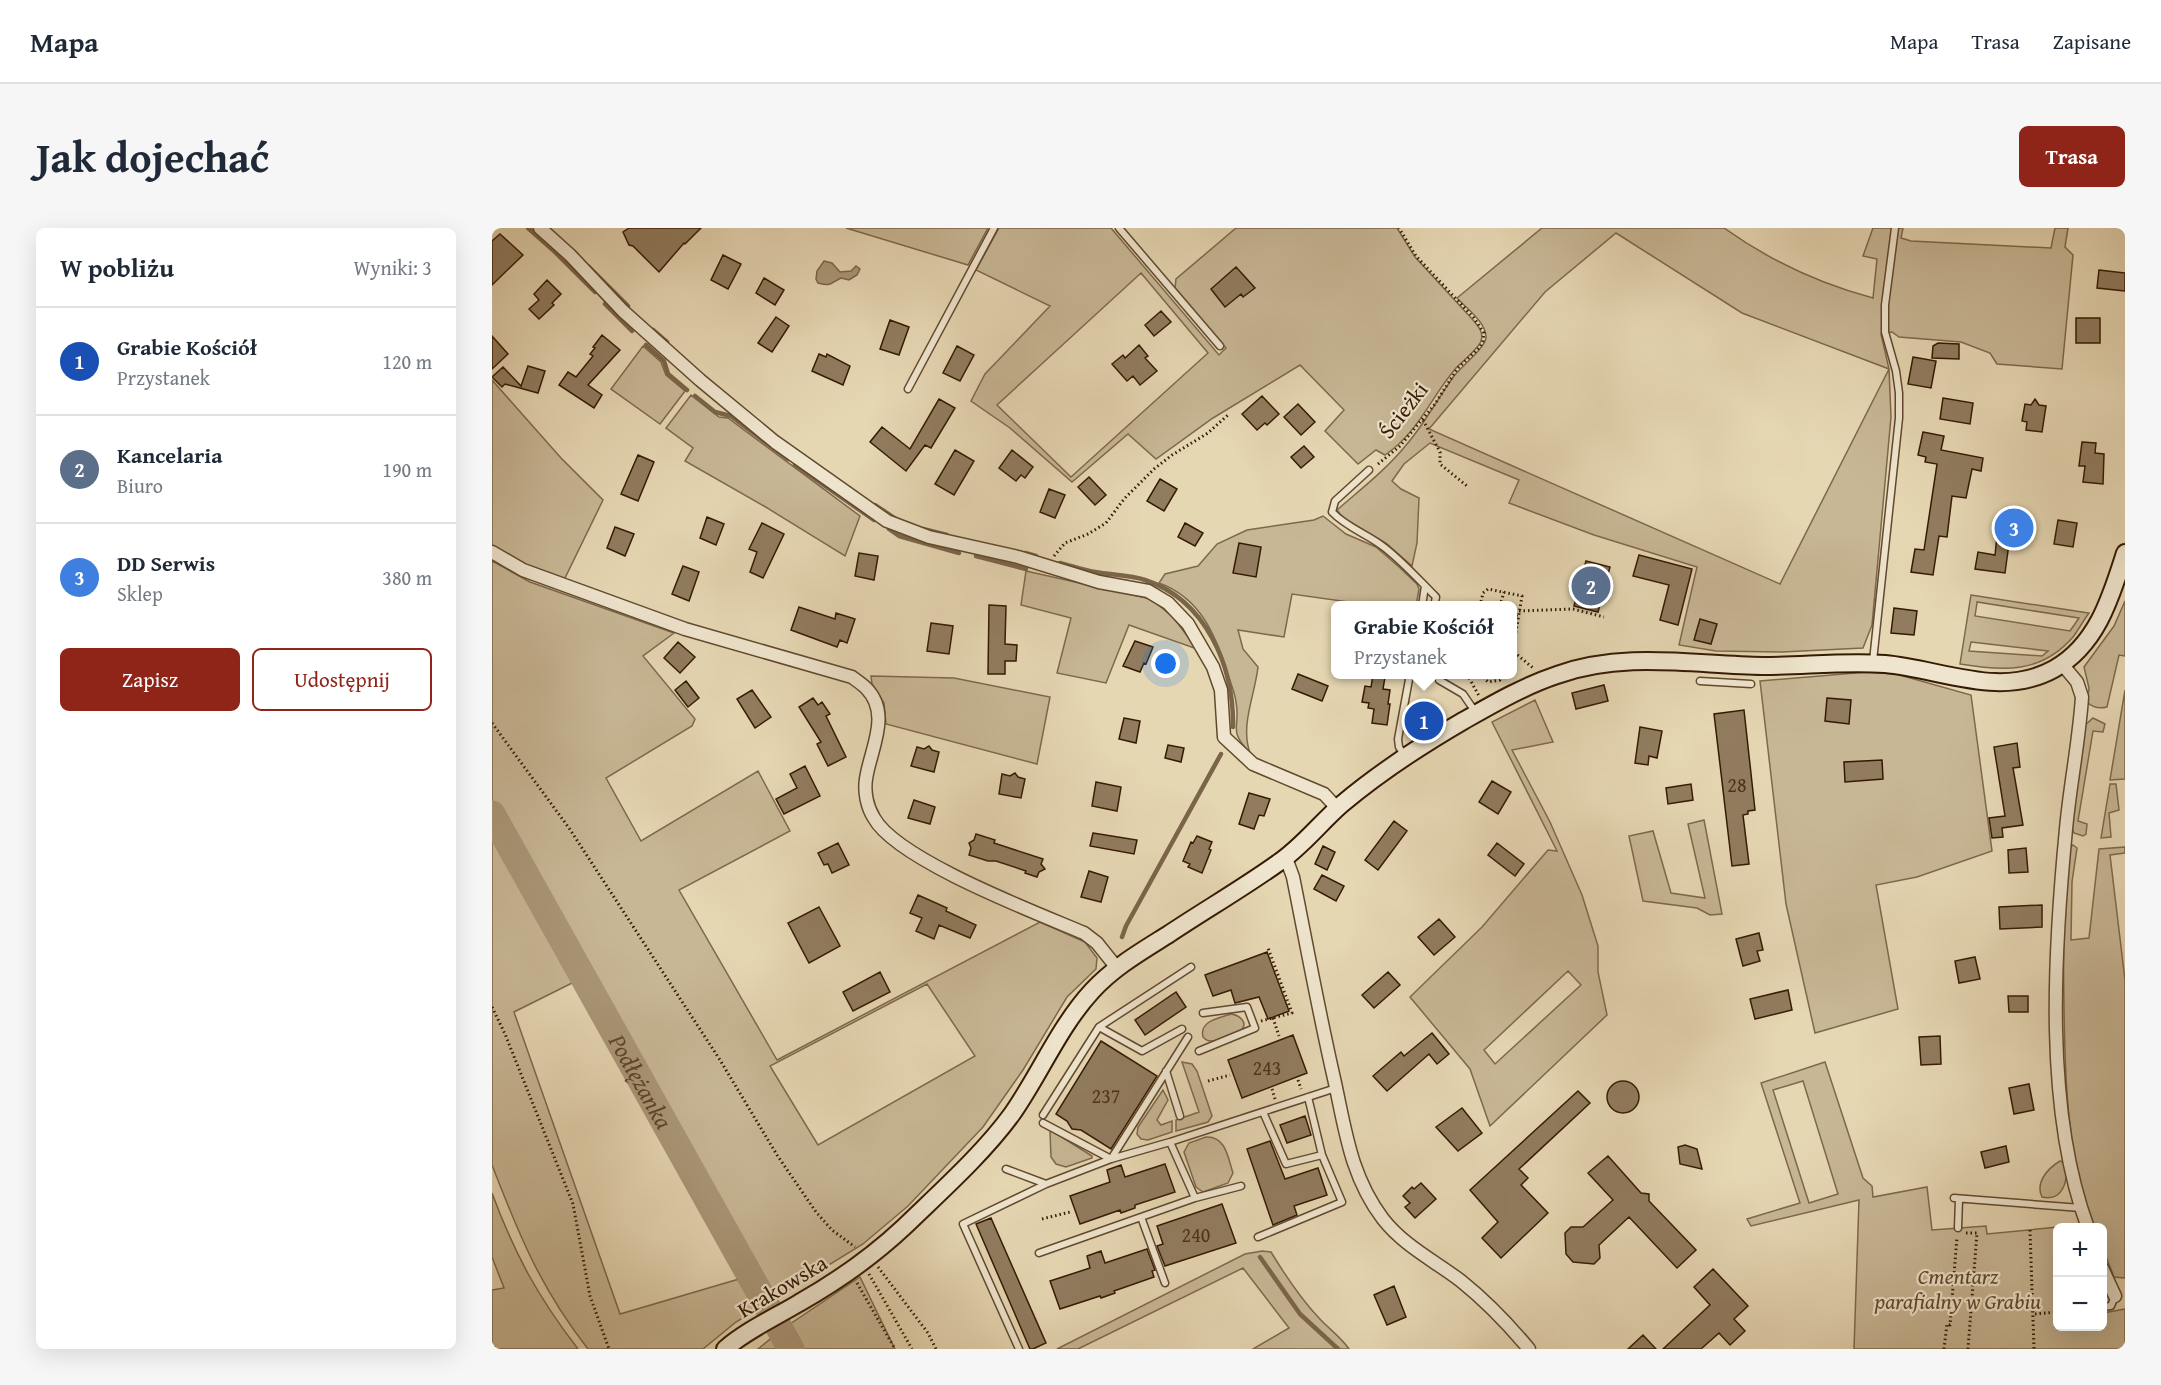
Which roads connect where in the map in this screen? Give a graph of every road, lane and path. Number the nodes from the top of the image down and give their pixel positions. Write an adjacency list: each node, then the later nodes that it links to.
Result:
1 (540, 228): 14 (street)
2 (994, 228): 7 (lane)
3 (1119, 228): 6 (lane)
4 (1399, 228): 9 (path, Ścieżki)
5 (1895, 228): 26 (lane)
6 (1220, 346)
7 (908, 389)
8 (1229, 414): 14 (path)
9 (1422, 420): 10 (path, Ścieżki); 11 (path)
10 (1369, 470): 15 (lane)
11 (1467, 486)
12 (492, 552): 43 (street)
13 (2125, 553): 27 (street, Krakowska)
14 (1046, 565): 39 (street)
15 (1425, 586): 17 (lane); 18 (lane)
16 (1504, 592): 19 (path); 20 (path); 21 (path)
17 (1423, 601)
18 (1435, 601)
19 (1480, 601)
20 (1501, 601)
21 (1519, 611): 22 (path); 23 (path)
22 (1518, 617): 24 (path)
23 (1604, 617)
24 (1517, 624)
25 (1517, 656): 28 (path)
26 (1873, 663): 27 (street, Krakowska); 36 (street, Krakowska)
27 (2062, 664): 69 (street)
28 (1537, 672)
29 (1409, 679): 38 (lane)
30 (1438, 679): 36 (lane)
31 (1468, 679): 36 (path)
32 (1484, 679): 33 (path)
33 (1501, 679)
34 (1700, 681): 35 (lane)
35 (1751, 684)
36 (1479, 707): 38 (street, Krakowska)
37 (492, 723): 78 (path)
38 (1404, 756): 39 (street, Krakowska)
39 (1337, 808): 40 (street, Krakowska)
40 (1286, 858): 43 (street, Krakowska); 56 (street)
41 (1269, 948): 46 (path)
42 (1191, 966): 48 (lane)
43 (1117, 968): 78 (street, Krakowska)
44 (492, 1007): 85 (path)
45 (1203, 1013): 47 (lane)
46 (1273, 1018): 47 (path); 50 (path)
47 (1253, 1023): 52 (lane)
48 (1099, 1027): 49 (lane); 59 (lane)
49 (1182, 1029)
50 (1279, 1036)
51 (1188, 1037): 53 (lane)
52 (1198, 1051)
53 (1166, 1071): 60 (lane); 64 (lane)
54 (1230, 1074): 55 (path)
55 (1208, 1081)
56 (1336, 1088): 57 (lane); 91 (street)
57 (1308, 1097): 58 (lane); 63 (lane)
58 (1263, 1112): 62 (lane); 63 (lane)
59 (1043, 1115)
60 (1180, 1116)
61 (1043, 1123): 64 (lane)
62 (1170, 1142): 64 (lane); 68 (lane)
63 (1322, 1155): 76 (lane)
64 (1111, 1159): 66 (lane)
65 (1006, 1170): 66 (lane)
66 (1046, 1184): 90 (lane)
67 (1241, 1185): 68 (lane)
68 (1195, 1198): 71 (lane)
69 (2081, 1208): 73 (street); 74 (lane)
70 (1070, 1212): 72 (path)
71 (1140, 1217): 77 (lane); 80 (lane)
72 (1042, 1218)
73 (2087, 1223)
74 (1958, 1228)
75 (2030, 1230): 84 (path)
76 (1258, 1238)
77 (1039, 1253)
78 (861, 1263): 86 (street, Krakowska); 87 (path); 88 (path); 89 (path)
79 (2107, 1277): 81 (street)
80 (1166, 1283)
81 (2115, 1296): 82 (lane)
82 (2107, 1306)
83 (2053, 1312): 84 (path)
84 (2035, 1314): 94 (path)
85 (609, 1349)
86 (725, 1349)
87 (895, 1349)
88 (912, 1349)
89 (936, 1349)
90 (1019, 1349)
91 (1529, 1349)
92 (1944, 1349): 93 (path)
93 (1968, 1349)
94 (2034, 1349)

